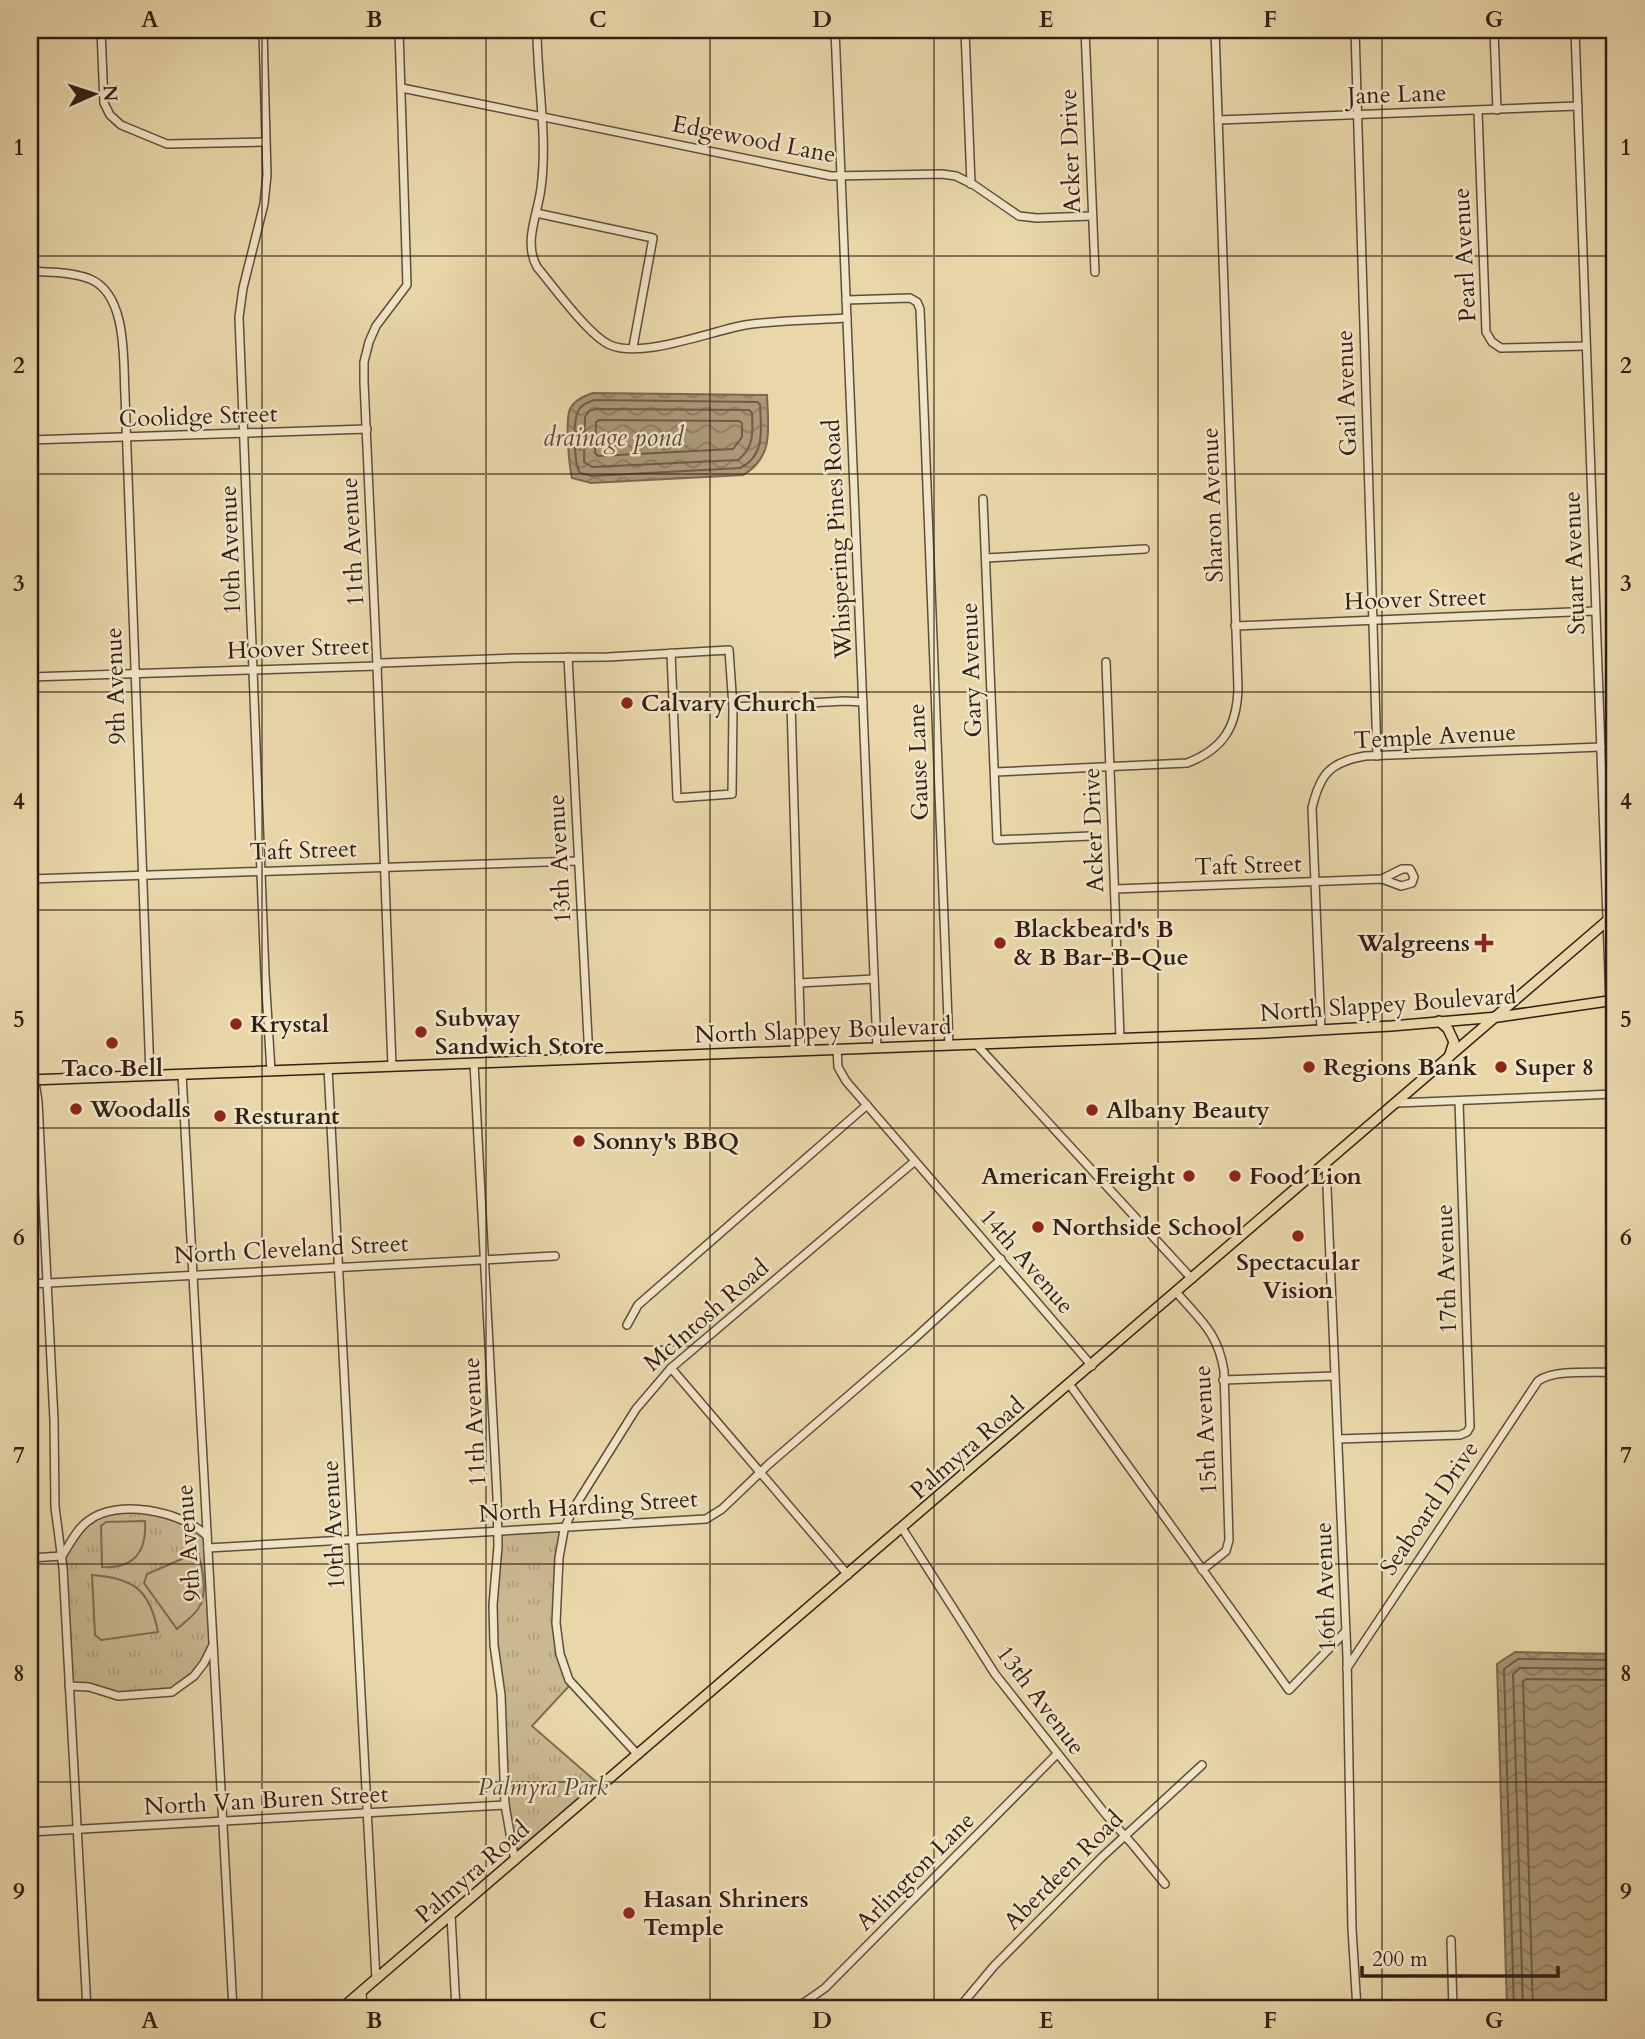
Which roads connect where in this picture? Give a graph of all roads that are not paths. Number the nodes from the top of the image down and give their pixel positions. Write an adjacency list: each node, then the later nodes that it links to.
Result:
1 (102, 30): 19 (street)
2 (263, 30): 19 (street, 10th Avenue)
3 (399, 30): 12 (street, 11th Avenue)
4 (537, 30): 17 (street)
5 (835, 30): 20 (street, Whispering Pines Road)
6 (965, 30): 21 (street)
7 (1085, 30): 23 (street, Acker Drive)
8 (1215, 30): 18 (street, Sharon Avenue)
9 (1355, 30): 16 (street, Gail Avenue)
10 (1494, 30): 14 (street)
11 (1575, 30): 13 (street, Stuart Avenue)
12 (402, 88): 17 (street, Edgewood Lane); 30 (street, 11th Avenue)
13 (1578, 106): 14 (street, Jane Lane); 28 (street, Stuart Avenue)
14 (1497, 110): 15 (street, Jane Lane)
15 (1478, 111): 16 (street, Jane Lane); 28 (street, Pearl Avenue)
16 (1359, 115): 18 (street, Jane Lane); 38 (street, Gail Avenue)
17 (541, 116): 20 (street, Edgewood Lane); 22 (street)
18 (1218, 120): 39 (street, Sharon Avenue)
19 (265, 142): 31 (street, 10th Avenue)
20 (841, 176): 21 (street, Edgewood Lane); 26 (street, Whispering Pines Road)
21 (971, 184): 23 (street, Edgewood Lane)
22 (536, 213): 29 (street); 29 (street)
23 (1092, 216): 25 (street, Acker Drive)
24 (30, 271): 32 (street, 9th Avenue)
25 (1094, 272)
26 (846, 300): 27 (street, Whispering Pines Road); 72 (street, Gause Lane)
27 (846, 318): 29 (street); 47 (street, Whispering Pines Road)
28 (1586, 346): 37 (street, Stuart Avenue)
29 (633, 348)
30 (367, 429): 31 (street, Coolidge Street); 43 (street, 11th Avenue)
31 (243, 434): 32 (street, Coolidge Street); 44 (street, 10th Avenue)
32 (126, 437): 33 (street, Coolidge Street); 45 (street, 9th Avenue)
33 (30, 440)
34 (983, 499): 36 (street, Gary Avenue)
35 (1145, 549): 36 (street)
36 (986, 558): 53 (street, Gary Avenue)
37 (1595, 611): 38 (street, Hoover Street); 50 (street, Stuart Avenue)
38 (1373, 621): 39 (street, Hoover Street); 51 (street, Gail Avenue)
39 (1235, 626): 52 (street, Sharon Avenue)
40 (671, 653): 41 (street, Hoover Street); 49 (street, Hoover Street); 49 (street)
41 (568, 657): 43 (street, Hoover Street); 55 (street, 13th Avenue)
42 (1106, 662): 52 (street, Acker Drive)
43 (377, 666): 44 (street, Hoover Street); 56 (street, 11th Avenue)
44 (254, 669): 45 (street, Hoover Street); 57 (street, 10th Avenue)
45 (134, 673): 46 (street, Hoover Street); 58 (street, 9th Avenue)
46 (30, 677)
47 (863, 702): 48 (street); 64 (street, Whispering Pines Road)
48 (791, 703): 49 (street); 65 (street)
49 (733, 707)
50 (1601, 747): 51 (street, Temple Avenue); 63 (street, Stuart Avenue)
51 (1377, 755): 61 (street, Temple Avenue)
52 (1110, 767): 53 (street, Sharon Avenue); 62 (street, Acker Drive)
53 (995, 772): 54 (street, Gary Avenue)
54 (1091, 836)
55 (578, 862): 56 (street, Taft Street); 77 (street, 13th Avenue)
56 (384, 867): 57 (street, Taft Street); 80 (street, 11th Avenue)
57 (261, 871): 58 (street, Taft Street); 82 (street, 10th Avenue)
58 (141, 876): 59 (street, Taft Street); 84 (street, 9th Avenue)
59 (30, 879)
60 (1382, 879): 61 (street, Taft Street)
61 (1315, 881): 62 (street, Taft Street); 69 (street, Temple Avenue)
62 (1115, 889): 70 (street, Acker Drive)
63 (1612, 917): 66 (street, Stuart Avenue); 67 (main road, Palmyra Road)
64 (874, 979): 65 (street); 73 (street, Whispering Pines Road)
65 (799, 982): 76 (street)
66 (1613, 1001): 67 (main road, North Slappey Boulevard); 86 (street, Stuart Avenue)
67 (1498, 1017): 68 (main road, North Slappey Boulevard); 78 (main road, Palmyra Road)
68 (1439, 1021): 69 (main road, North Slappey Boulevard); 78 (main road)
69 (1321, 1030): 70 (main road, North Slappey Boulevard)
70 (1120, 1038): 71 (main road, North Slappey Boulevard)
71 (976, 1044): 72 (main road, North Slappey Boulevard); 98 (street)
72 (949, 1045): 73 (main road, North Slappey Boulevard)
73 (877, 1047): 75 (main road, North Slappey Boulevard)
74 (30, 1049): 85 (street)
75 (836, 1049): 76 (main road, North Slappey Boulevard); 89 (street, 14th Avenue)
76 (802, 1050): 77 (main road, North Slappey Boulevard)
77 (589, 1058): 79 (main road, North Slappey Boulevard)
78 (1448, 1059): 88 (main road, Palmyra Road)
79 (474, 1063): 80 (main road, North Slappey Boulevard); 94 (street, 11th Avenue)
80 (392, 1066): 81 (main road, North Slappey Boulevard)
81 (328, 1068): 82 (main road, North Slappey Boulevard); 96 (street, 10th Avenue)
82 (271, 1071): 83 (main road, North Slappey Boulevard)
83 (183, 1074): 84 (main road, North Slappey Boulevard); 97 (street, 9th Avenue)
84 (150, 1075): 85 (main road, North Slappey Boulevard)
85 (33, 1080): 99 (street)
86 (1614, 1094): 87 (street); 90 (street, Stuart Avenue)
87 (1459, 1101): 88 (street); 109 (street, 17th Avenue)
88 (1397, 1103): 92 (main road, Palmyra Road)
89 (867, 1105): 91 (street, 14th Avenue); 102 (street)
90 (1615, 1140)
91 (915, 1161): 95 (street, 14th Avenue); 104 (street, McIntosh Road)
92 (1326, 1164): 98 (main road, Palmyra Road); 106 (street, 16th Avenue)
93 (555, 1256): 94 (street, North Cleveland Street)
94 (484, 1259): 96 (street, North Cleveland Street); 113 (street, 11th Avenue)
95 (1001, 1259): 103 (street, 14th Avenue); 110 (street, North Harding Street)
96 (338, 1266): 97 (street, North Cleveland Street); 115 (street, 10th Avenue)
97 (192, 1274): 99 (street, North Cleveland Street); 114 (street, 9th Avenue)
98 (1192, 1279): 101 (main road, Palmyra Road)
99 (47, 1283): 100 (street, North Cleveland Street); 117 (street)
100 (30, 1284)
101 (1177, 1293): 103 (main road, Palmyra Road); 107 (street, 15th Avenue)
102 (627, 1325)
103 (1091, 1366): 108 (main road, Palmyra Road)
104 (671, 1368): 110 (street); 111 (street, McIntosh Road)
105 (1615, 1372): 123 (street, Seaboard Drive)
106 (1335, 1376): 107 (street); 109 (street, 16th Avenue)
107 (1223, 1380): 119 (street, 15th Avenue)
108 (1070, 1385): 112 (main road, Palmyra Road); 119 (street)
109 (1338, 1439): 121 (street, 16th Avenue)
110 (760, 1473): 111 (street, North Harding Street); 120 (street)
111 (565, 1527): 113 (street, North Harding Street); 126 (street, McIntosh Road)
112 (902, 1528): 120 (main road, Palmyra Road); 125 (street, 13th Avenue)
113 (498, 1532): 115 (street, North Harding Street); 128 (street, 11th Avenue)
114 (207, 1536): 116 (street, 9th Avenue); 117 (street)
115 (353, 1540): 116 (street, North Harding Street); 129 (street, 10th Avenue)
116 (208, 1548): 122 (street, 9th Avenue)
117 (62, 1556): 118 (street); 124 (street)
118 (30, 1558)
119 (1202, 1570): 121 (street)
120 (848, 1575): 126 (main road, Palmyra Road)
121 (1345, 1632): 123 (street, 16th Avenue)
122 (214, 1643): 124 (street); 130 (street, 9th Avenue)
123 (1347, 1669): 147 (street, 16th Avenue)
124 (69, 1686): 131 (street)
125 (1057, 1754): 133 (street, 13th Avenue); 145 (street, Arlington Lane)
126 (638, 1755): 134 (main road, Palmyra Road)
127 (1202, 1765): 133 (street, Aberdeen Road)
128 (505, 1805): 129 (street, North Van Buren Street); 134 (street, 11th Avenue)
129 (368, 1814): 130 (street, North Van Buren Street); 138 (street, 10th Avenue)
130 (222, 1821): 131 (street, North Van Buren Street); 141 (street, 9th Avenue)
131 (77, 1831): 132 (street, North Van Buren Street); 140 (street)
132 (30, 1832)
133 (1124, 1835): 135 (street, 13th Avenue); 146 (street, Aberdeen Road)
134 (514, 1861): 136 (main road, Palmyra Road)
135 (1165, 1884)
136 (451, 1915): 138 (main road, Palmyra Road); 144 (street)
137 (1451, 1940): 148 (street)
138 (376, 1979): 139 (main road, Palmyra Road)
139 (362, 1992): 142 (main road, Palmyra Road); 143 (street)
140 (87, 2009)
141 (233, 2009)
142 (341, 2009)
143 (363, 2009)
144 (456, 2009)
145 (795, 2009)
146 (958, 2009)
147 (1357, 2009)
148 (1453, 2009)

